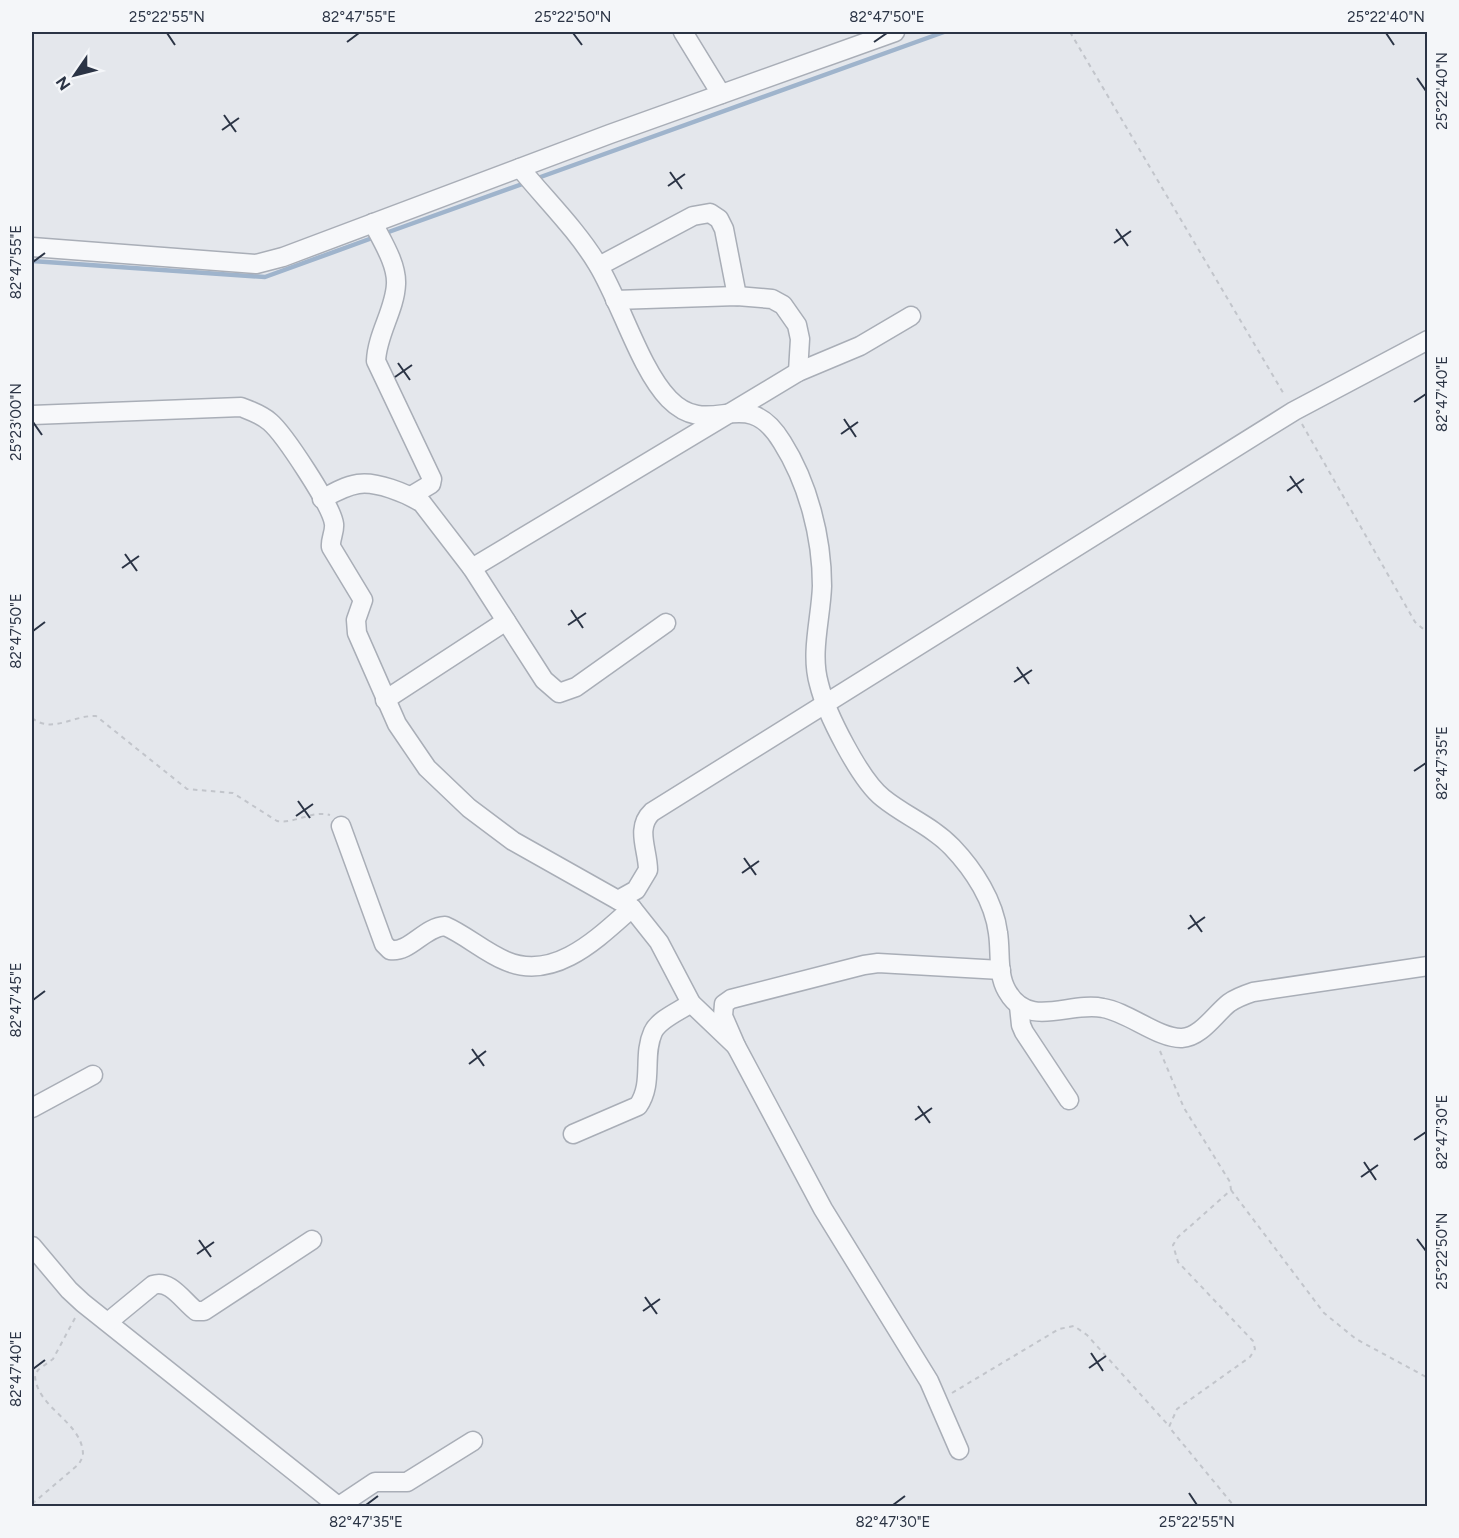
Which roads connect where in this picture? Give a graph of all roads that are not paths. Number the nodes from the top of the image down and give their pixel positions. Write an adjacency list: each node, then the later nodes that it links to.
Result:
1 (683, 32): 3 (street)
2 (895, 32): 3 (street)
3 (721, 94): 4 (street)
4 (523, 172): 5 (street); 7 (street)
5 (377, 231): 6 (street); 15 (street)
6 (32, 247)
7 (599, 266): 8 (street); 9 (street)
8 (737, 296): 9 (street); 12 (street)
9 (615, 300): 13 (street)
10 (911, 316): 12 (street)
11 (1428, 340): 21 (street)
12 (798, 372): 13 (street)
13 (735, 411): 17 (street); 21 (street)
14 (32, 416): 16 (street)
15 (411, 496): 16 (street); 17 (street)
16 (322, 499): 20 (street)
17 (472, 568): 18 (street)
18 (506, 621): 19 (street); 20 (street)
19 (666, 623)
20 (385, 700): 23 (street)
21 (825, 703): 23 (street); 25 (street)
22 (341, 826): 23 (street)
23 (625, 904): 26 (street)
24 (1428, 966): 27 (street)
25 (1001, 970): 27 (street); 28 (street)
26 (691, 1004): 28 (street); 32 (street)
27 (1019, 1006): 30 (street)
28 (736, 1046): 37 (street)
29 (93, 1075): 31 (street)
30 (1069, 1100)
31 (32, 1108)
32 (573, 1134)
33 (312, 1240): 35 (street)
34 (32, 1246): 35 (street)
35 (108, 1322): 38 (street)
36 (473, 1441): 38 (street)
37 (959, 1450)
38 (339, 1506)

